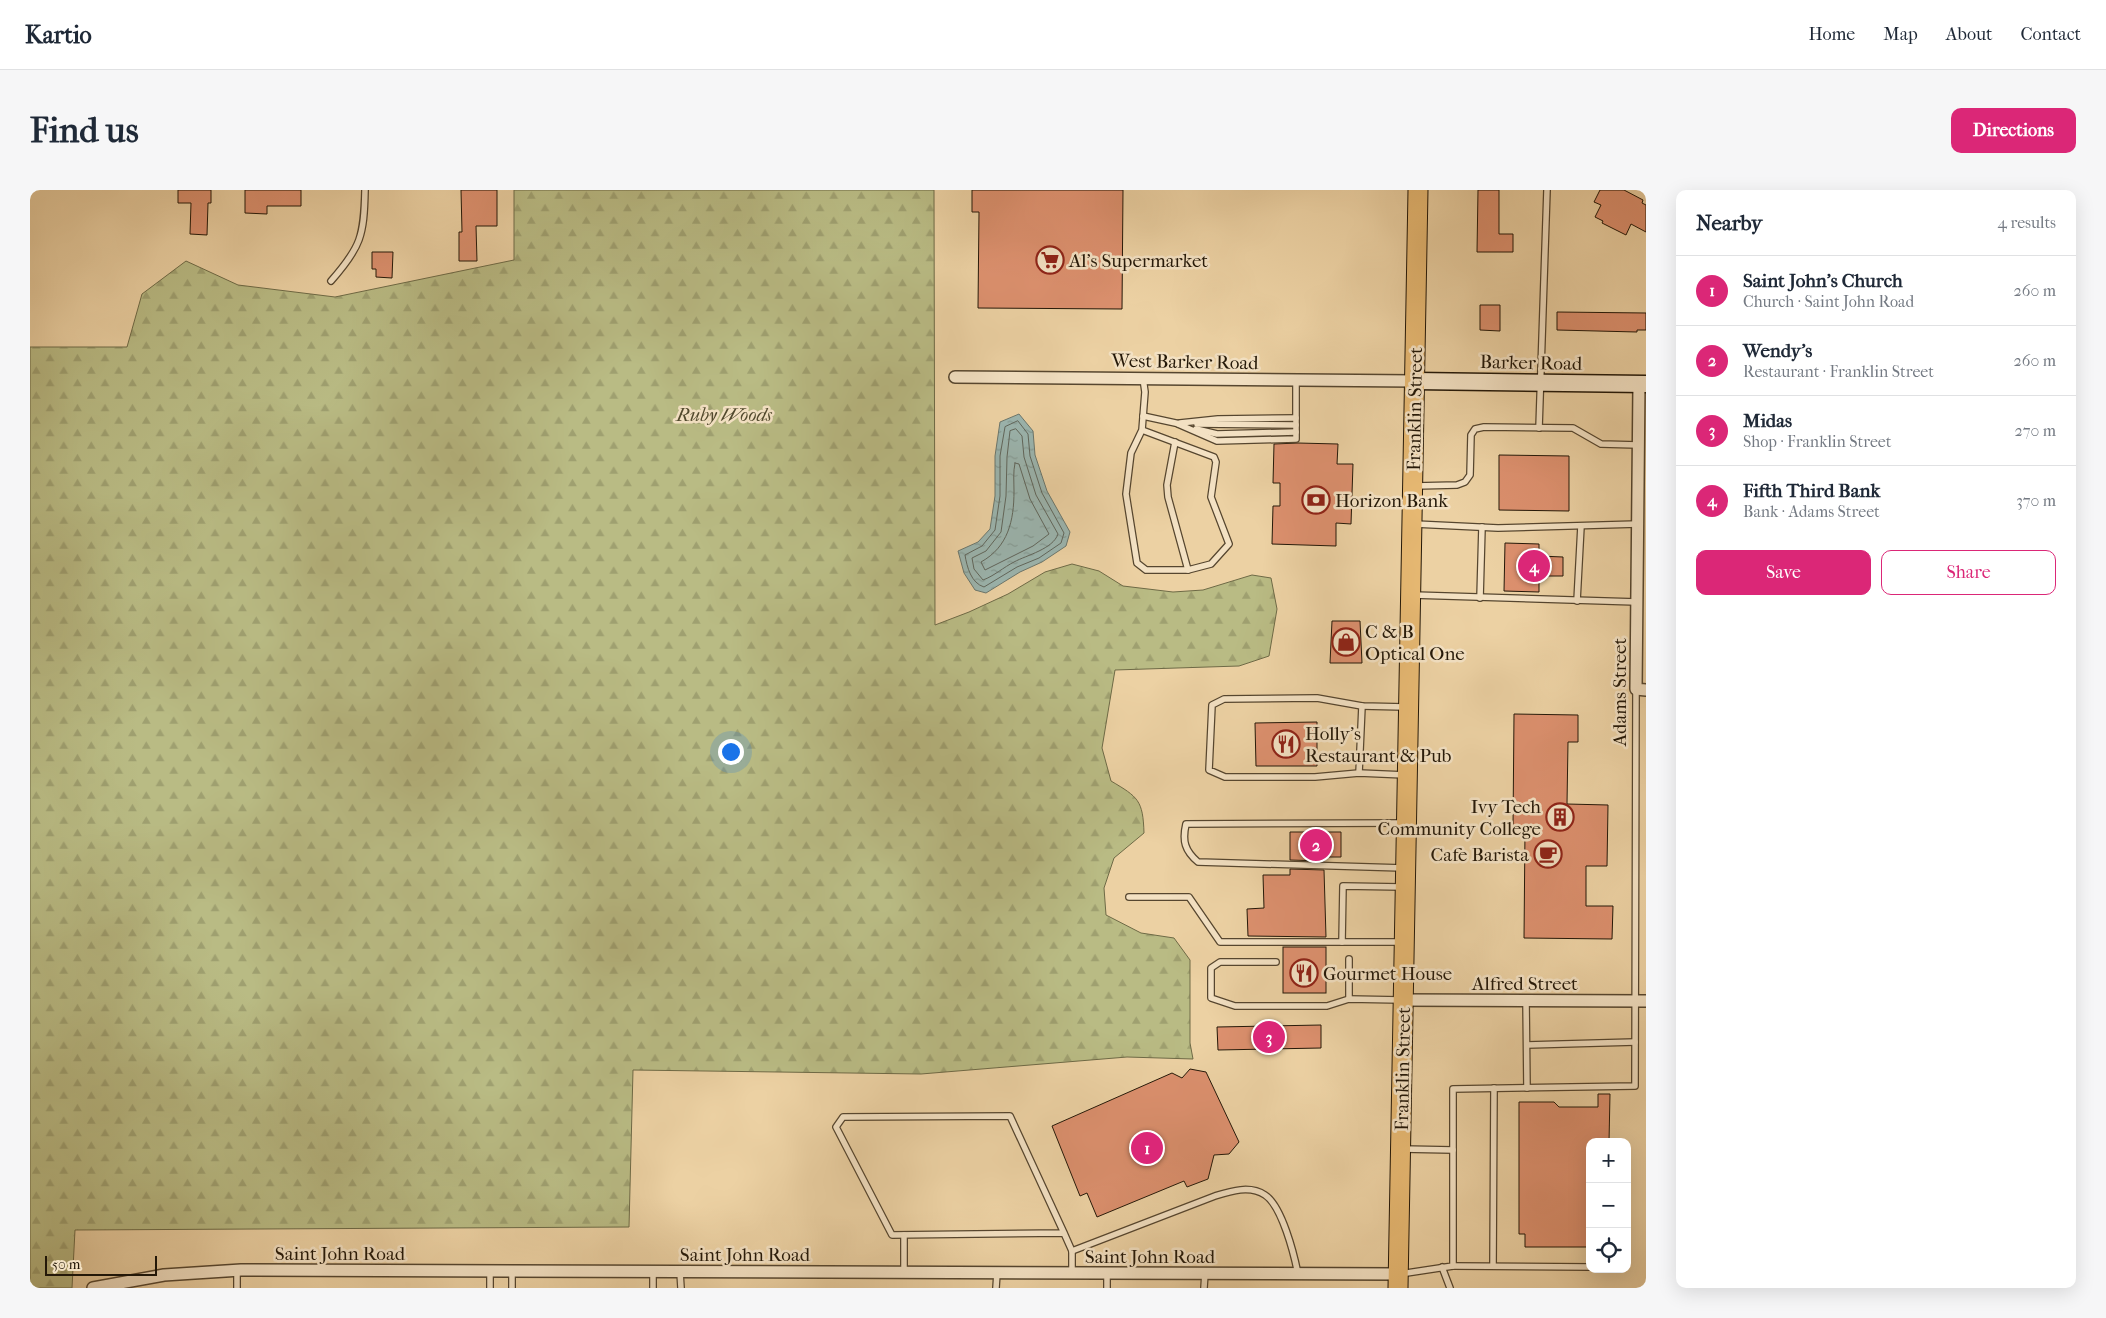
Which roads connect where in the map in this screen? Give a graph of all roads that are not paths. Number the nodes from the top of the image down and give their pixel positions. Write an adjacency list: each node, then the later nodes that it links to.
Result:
1 (365, 190): 4 (lane)
2 (1418, 190): 8 (main road, Franklin Street)
3 (1547, 190): 9 (lane)
4 (331, 281)
5 (955, 377): 6 (street, West Barker Road)
6 (1143, 378): 7 (street, West Barker Road); 11 (lane)
7 (1296, 380): 8 (street, West Barker Road); 12 (lane)
8 (1415, 381): 9 (street, Barker Road); 19 (main road, Franklin Street)
9 (1542, 383): 10 (street, Barker Road); 15 (lane)
10 (1642, 384): 18 (street, Adams Street)
11 (1143, 416): 13 (lane); 16 (lane)
12 (1296, 418): 13 (lane); 14 (lane)
13 (1178, 424): 14 (lane); 14 (lane)
14 (1296, 426)
15 (1539, 428): 18 (lane); 19 (lane)
16 (1142, 430): 17 (lane); 24 (lane)
17 (1175, 442): 24 (lane); 24 (lane)
18 (1638, 445): 21 (street, Adams Street)
19 (1413, 486): 20 (main road, Franklin Street)
20 (1412, 524): 23 (lane); 25 (main road, Franklin Street)
21 (1638, 524): 22 (lane); 28 (street, Adams Street)
22 (1581, 526): 23 (lane); 27 (lane)
23 (1482, 527): 26 (lane)
24 (1188, 570)
25 (1411, 595): 26 (lane); 31 (main road, Franklin Street)
26 (1480, 598): 27 (lane)
27 (1577, 601): 28 (lane)
28 (1637, 602): 29 (street, Adams Street)
29 (1641, 690): 45 (lane, Adams Street)
30 (1362, 706): 31 (lane); 32 (lane); 32 (lane)
31 (1409, 707): 33 (main road, Franklin Street)
32 (1359, 774): 33 (lane)
33 (1408, 775): 34 (main road, Franklin Street)
34 (1407, 823): 35 (main road, Franklin Street); 35 (lane)
35 (1406, 868): 36 (main road, Franklin Street)
36 (1406, 887): 38 (lane); 39 (main road, Franklin Street)
37 (1130, 897): 38 (lane)
38 (1342, 942): 39 (lane)
39 (1403, 942): 43 (main road, Franklin Street)
40 (1349, 959): 42 (lane)
41 (1276, 962): 42 (lane)
42 (1349, 999): 43 (lane)
43 (1403, 1000): 44 (street, Alfred Street); 50 (main road, Franklin Street)
44 (1526, 1000): 45 (street, Alfred Street); 47 (lane)
45 (1640, 1001): 46 (lane, Adams Street)
46 (1634, 1042): 47 (lane); 49 (lane, Adams Street)
47 (1526, 1045): 49 (lane)
48 (1494, 1088): 49 (lane); 51 (lane); 56 (lane)
49 (1527, 1088)
50 (1400, 1149): 51 (lane); 70 (main road, Franklin Street)
51 (1453, 1150): 55 (lane)
52 (1064, 1233): 53 (lane); 53 (lane); 54 (lane)
53 (904, 1235): 64 (lane)
54 (1072, 1251): 66 (lane); 69 (lane)
55 (1452, 1266): 56 (lane); 57 (lane)
56 (1493, 1266): 58 (lane)
57 (1442, 1267): 70 (lane); 80 (lane)
58 (1586, 1267)
59 (237, 1270): 60 (street, Saint John Road); 71 (street, Saint John Road); 72 (lane)
60 (490, 1271): 61 (street, Saint John Road); 73 (lane)
61 (512, 1271): 62 (street, Saint John Road); 74 (lane)
62 (653, 1272): 63 (street, Saint John Road); 75 (lane)
63 (680, 1272): 64 (street, Saint John Road); 76 (lane)
64 (904, 1272): 65 (street, Saint John Road)
65 (997, 1273): 66 (street, Saint John Road); 77 (lane)
66 (1072, 1273): 67 (street, Saint John Road)
67 (1107, 1273): 68 (street, Saint John Road); 78 (lane)
68 (1205, 1273): 69 (street, Saint John Road); 79 (lane)
69 (1298, 1274): 70 (street, Saint John Road)
70 (1398, 1281)
71 (93, 1288)
72 (238, 1288)
73 (490, 1288)
74 (512, 1288)
75 (653, 1288)
76 (681, 1288)
77 (996, 1288)
78 (1107, 1288)
79 (1204, 1288)
80 (1450, 1288)

